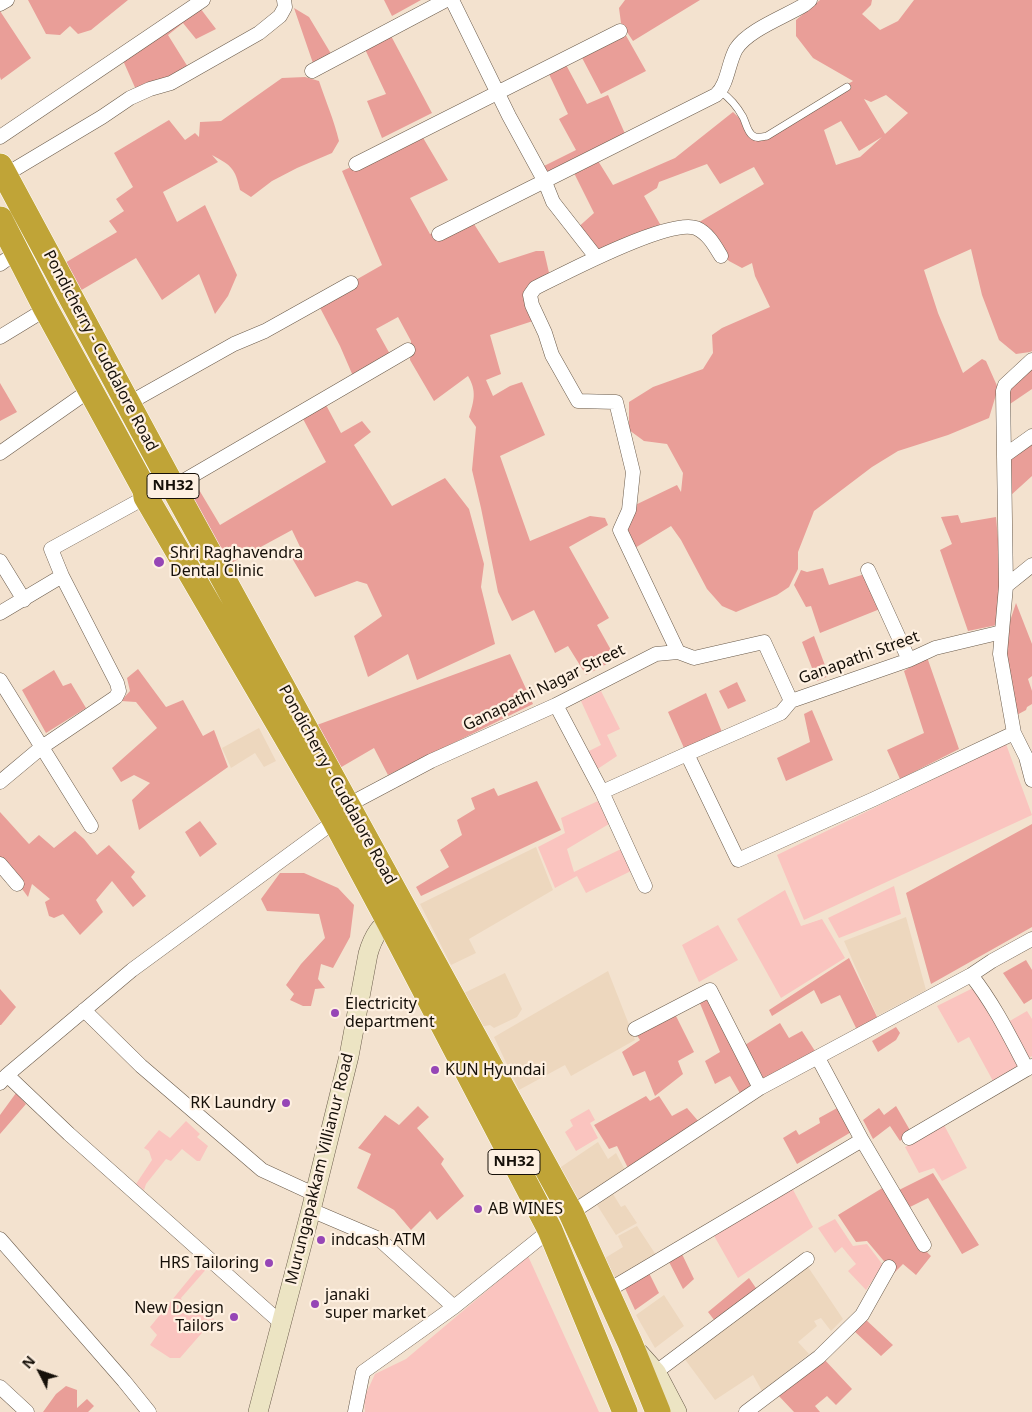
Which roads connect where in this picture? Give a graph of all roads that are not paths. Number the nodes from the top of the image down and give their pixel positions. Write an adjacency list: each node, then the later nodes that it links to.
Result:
1 (7, 0): 7 (street)
2 (203, 0): 13 (street)
3 (284, 0): 15 (street)
4 (446, 0): 9 (street)
5 (452, 0): 12 (street)
6 (810, 0): 11 (street)
7 (0, 4)
8 (620, 31): 12 (street)
9 (312, 71)
10 (847, 87): 11 (lane)
11 (720, 91): 16 (street)
12 (498, 93): 14 (street); 16 (street)
13 (0, 136)
14 (356, 164)
15 (2, 171): 28 (highway, Pondicherry - Cuddalore Road / NH32)
16 (545, 182): 18 (street); 20 (street)
17 (0, 219): 21 (highway, Pondicherry - Cuddalore Road / NH32)
18 (439, 234)
19 (721, 256): 20 (street)
20 (596, 257): 43 (street)
21 (9, 258): 23 (highway, Pondicherry - Cuddalore Road / NH32)
22 (351, 283): 28 (street)
23 (46, 309): 24 (street); 27 (highway, Pondicherry - Cuddalore Road / NH32)
24 (0, 337)
25 (408, 350): 32 (street)
26 (1032, 360): 31 (street)
27 (90, 390): 30 (street); 33 (highway, Pondicherry - Cuddalore Road / NH32)
28 (128, 403): 32 (highway, Pondicherry - Cuddalore Road / NH32)
29 (1032, 436): 31 (street)
30 (0, 453)
31 (1004, 456): 38 (street)
32 (170, 482): 33 (highway); 55 (highway, Pondicherry - Cuddalore Road / NH32)
33 (145, 493): 37 (street); 55 (highway, Pondicherry - Cuddalore Road / NH32)
34 (0, 561): 39 (street)
35 (1032, 565): 38 (street)
36 (868, 570): 44 (street)
37 (62, 576): 39 (street); 49 (street)
38 (1006, 586): 41 (street)
39 (24, 600): 40 (street)
40 (0, 613)
41 (1002, 632): 44 (street, Ganapathi Street); 48 (street)
42 (764, 642): 43 (street, Ganapathi Nagar Street); 46 (street, Ganapathi Street)
43 (678, 652): 47 (street, Ganapathi Nagar Street)
44 (909, 660): 46 (street, Ganapathi Street)
45 (0, 680): 49 (street)
46 (791, 701): 50 (street)
47 (556, 705): 54 (street); 55 (street, Ganapathi Nagar Street)
48 (1014, 734): 50 (street); 51 (street)
49 (42, 747): 53 (street); 56 (street)
50 (686, 754): 54 (street)
51 (1029, 756): 52 (street)
52 (1032, 780)
53 (0, 782)
54 (602, 792): 59 (street)
55 (342, 813): 60 (highway, Pondicherry - Cuddalore Road / NH32); 63 (street, Ganapathi Nagar Street)
56 (91, 826)
57 (0, 864): 58 (street)
58 (17, 884)
59 (645, 886)
60 (397, 915): 71 (main road, Murungapakkam Villianur Road); 72 (highway, Pondicherry - Cuddalore Road / NH32); 73 (highway, Pondicherry - Cuddalore Road / NH32)
61 (1032, 939): 62 (street)
62 (971, 975): 65 (street); 66 (street)
63 (84, 1010): 67 (street, Ganapathi Nagar Street); 71 (street)
64 (635, 1028): 68 (street)
65 (818, 1058): 68 (street); 70 (street)
66 (1030, 1067): 69 (street)
67 (4, 1079): 80 (street)
68 (760, 1088): 72 (street)
69 (909, 1138)
70 (862, 1141): 75 (street); 78 (street)
71 (312, 1202): 79 (street); 80 (main road, Murungapakkam Villianur Road)
72 (571, 1213): 78 (highway, Pondicherry - Cuddalore Road / NH32)
73 (550, 1230): 79 (street); 88 (highway, Pondicherry - Cuddalore Road / NH32)
74 (0, 1239): 85 (street)
75 (924, 1245)
76 (807, 1259): 82 (street)
77 (889, 1268): 91 (street)
78 (607, 1291): 81 (highway, Pondicherry - Cuddalore Road / NH32)
79 (454, 1307): 87 (street)
80 (281, 1323): 86 (main road, Murungapakkam Villianur Road)
81 (630, 1343): 82 (main road); 89 (highway, Pondicherry - Cuddalore Road / NH32)
82 (656, 1372): 90 (main road)
83 (0, 1387): 84 (street)
84 (27, 1412)
85 (148, 1412)
86 (258, 1412)
87 (355, 1412)
88 (625, 1412)
89 (658, 1412)
90 (677, 1412)
91 (746, 1412)

